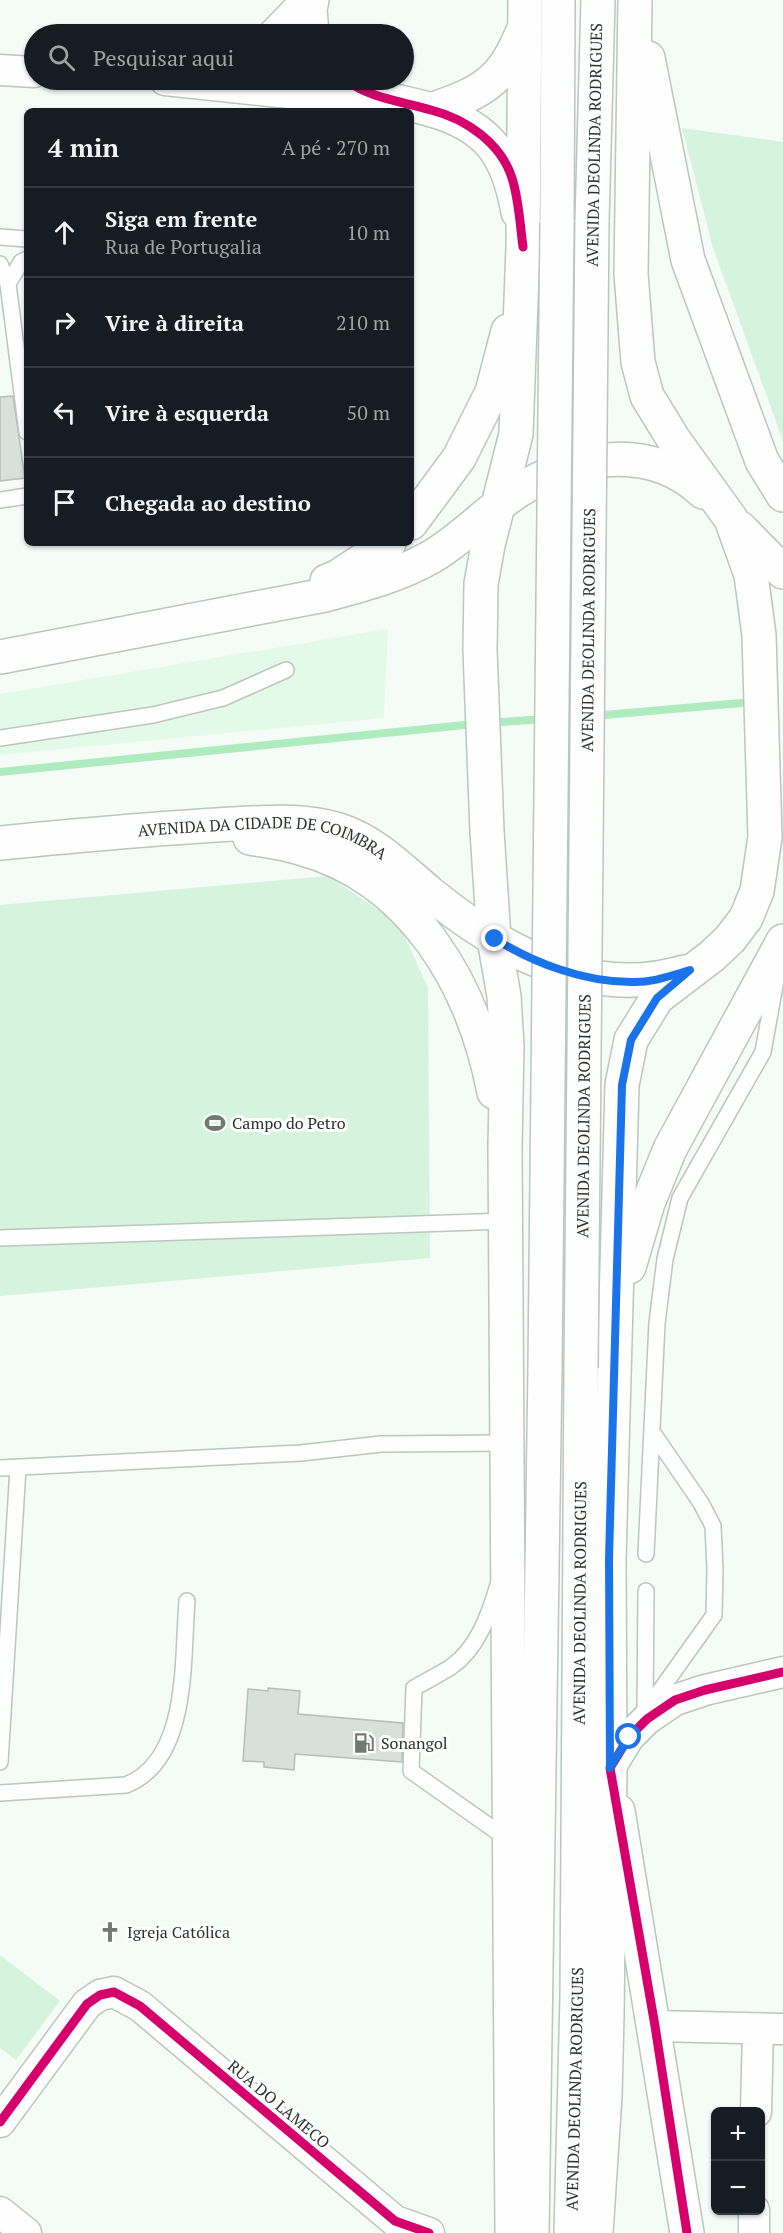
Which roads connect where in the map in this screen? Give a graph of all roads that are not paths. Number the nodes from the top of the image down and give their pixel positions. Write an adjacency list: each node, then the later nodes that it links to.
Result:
1 (307, 0): 7 (street)
2 (312, 0): 8 (main road)
3 (558, 0): 70 (main road, AVENIDA DEOLINDA RODRIGUES, bridge)
4 (598, 0): 71 (main road, AVENIDA DEOLINDA RODRIGUES, bridge)
5 (636, 0): 23 (main road); 28 (main road)
6 (525, 13): 15 (main road); 18 (main road)
7 (284, 24)
8 (311, 24)
9 (0, 70): 10 (street)
10 (24, 71)
11 (251, 90): 13 (street)
12 (364, 90): 14 (main road)
13 (406, 108)
14 (412, 108)
15 (415, 109): 18 (main road)
16 (0, 237): 17 (lane)
17 (24, 239)
18 (524, 247): 26 (main road); 27 (main road)
19 (24, 260): 21 (lane)
20 (0, 264): 21 (lane)
21 (8, 284): 22 (lane)
22 (24, 409)
23 (783, 495)
24 (24, 496): 25 (lane)
25 (0, 500)
26 (500, 505): 28 (main road); 31 (main road); 39 (main road)
27 (414, 519)
28 (731, 519): 30 (main road); 38 (main road)
29 (384, 546): 31 (main road)
30 (783, 572)
31 (213, 615): 32 (main road)
32 (0, 657)
33 (286, 670): 34 (lane)
34 (0, 738)
35 (189, 826): 36 (main road, AVENIDA DA CIDADE DE COIMBRA); 39 (main road, AVENIDA DA CIDADE DE COIMBRA); 42 (main road)
36 (0, 843)
37 (783, 868): 38 (main road)
38 (746, 918): 41 (main road)
39 (495, 939): 41 (main road, AVENIDA DA CIDADE DE COIMBRA); 42 (main road)
40 (782, 942): 45 (main road); 46 (lane)
41 (690, 970): 45 (main road)
42 (505, 1147): 43 (main road)
43 (507, 1221): 44 (lane); 47 (main road)
44 (0, 1238)
45 (614, 1376): 58 (main road)
46 (653, 1433): 51 (lane); 55 (lane)
47 (507, 1443): 49 (lane); 50 (main road)
48 (0, 1468): 49 (lane)
49 (18, 1468): 56 (lane)
50 (508, 1554): 60 (main road); 60 (lane)
51 (646, 1554)
52 (646, 1591): 55 (lane)
53 (187, 1601): 59 (lane)
54 (783, 1672): 55 (street)
55 (645, 1717): 58 (street)
56 (0, 1751): 57 (lane)
57 (0, 1762)
58 (610, 1768): 61 (main road); 72 (main road)
59 (0, 1793)
60 (509, 1840): 69 (main road)
61 (655, 2026): 62 (street); 73 (main road)
62 (771, 2029): 63 (street)
63 (757, 2107)
64 (0, 2122): 68 (street, RUA DO LAMECO)
65 (0, 2212): 67 (street)
66 (754, 2215): 74 (street)
67 (26, 2233)
68 (429, 2233)
69 (512, 2233)
70 (532, 2233)
71 (572, 2233)
72 (596, 2233)
73 (687, 2233)
74 (754, 2233)

